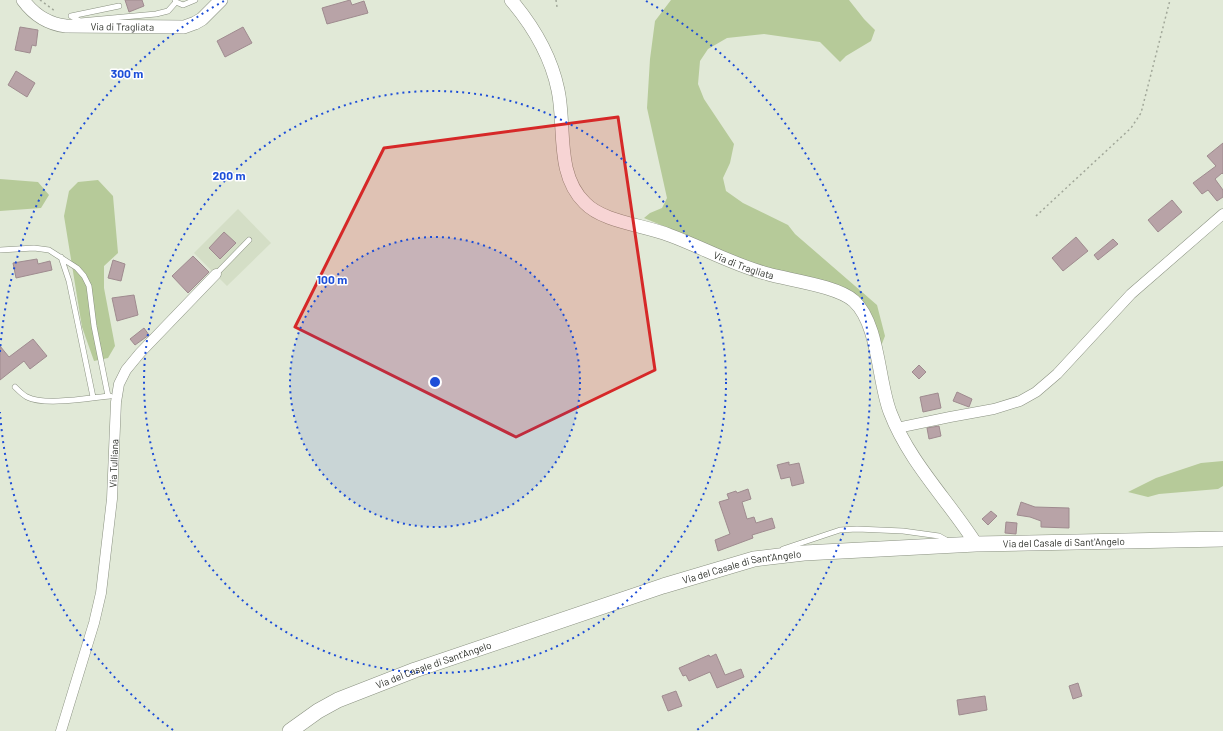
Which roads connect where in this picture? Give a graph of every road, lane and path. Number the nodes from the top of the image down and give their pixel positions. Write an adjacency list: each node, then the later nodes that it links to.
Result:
1 (22, 0): 4 (street, Via di Tragliata)
2 (40, 0): 11 (path)
3 (195, 0): 8 (lane)
4 (221, 0)
5 (511, 0): 21 (street, Via di Tragliata)
6 (556, 0): 10 (path)
7 (1170, 0): 13 (path)
8 (175, 1): 11 (lane)
9 (119, 6): 11 (lane)
10 (557, 7)
11 (70, 16)
12 (1223, 214): 21 (street)
13 (1036, 216)
14 (249, 240): 17 (lane, Via Tulliana)
15 (0, 250): 16 (lane)
16 (61, 257): 19 (lane); 20 (lane)
17 (216, 274): 19 (street, Via Tulliana)
18 (15, 388): 20 (lane)
19 (112, 396): 20 (lane); 26 (street, Via Tulliana)
20 (93, 397)
21 (897, 428): 23 (street, Via di Tragliata)
22 (1223, 539): 23 (main road, Via del Casale di Sant'Angelo)
23 (976, 544): 24 (main road, Via del Casale di Sant'Angelo)
24 (951, 546): 25 (main road, Via del Casale di Sant'Angelo); 25 (lane)
25 (774, 556): 27 (main road, Via del Casale di Sant'Angelo)
26 (61, 731)
27 (290, 731)

